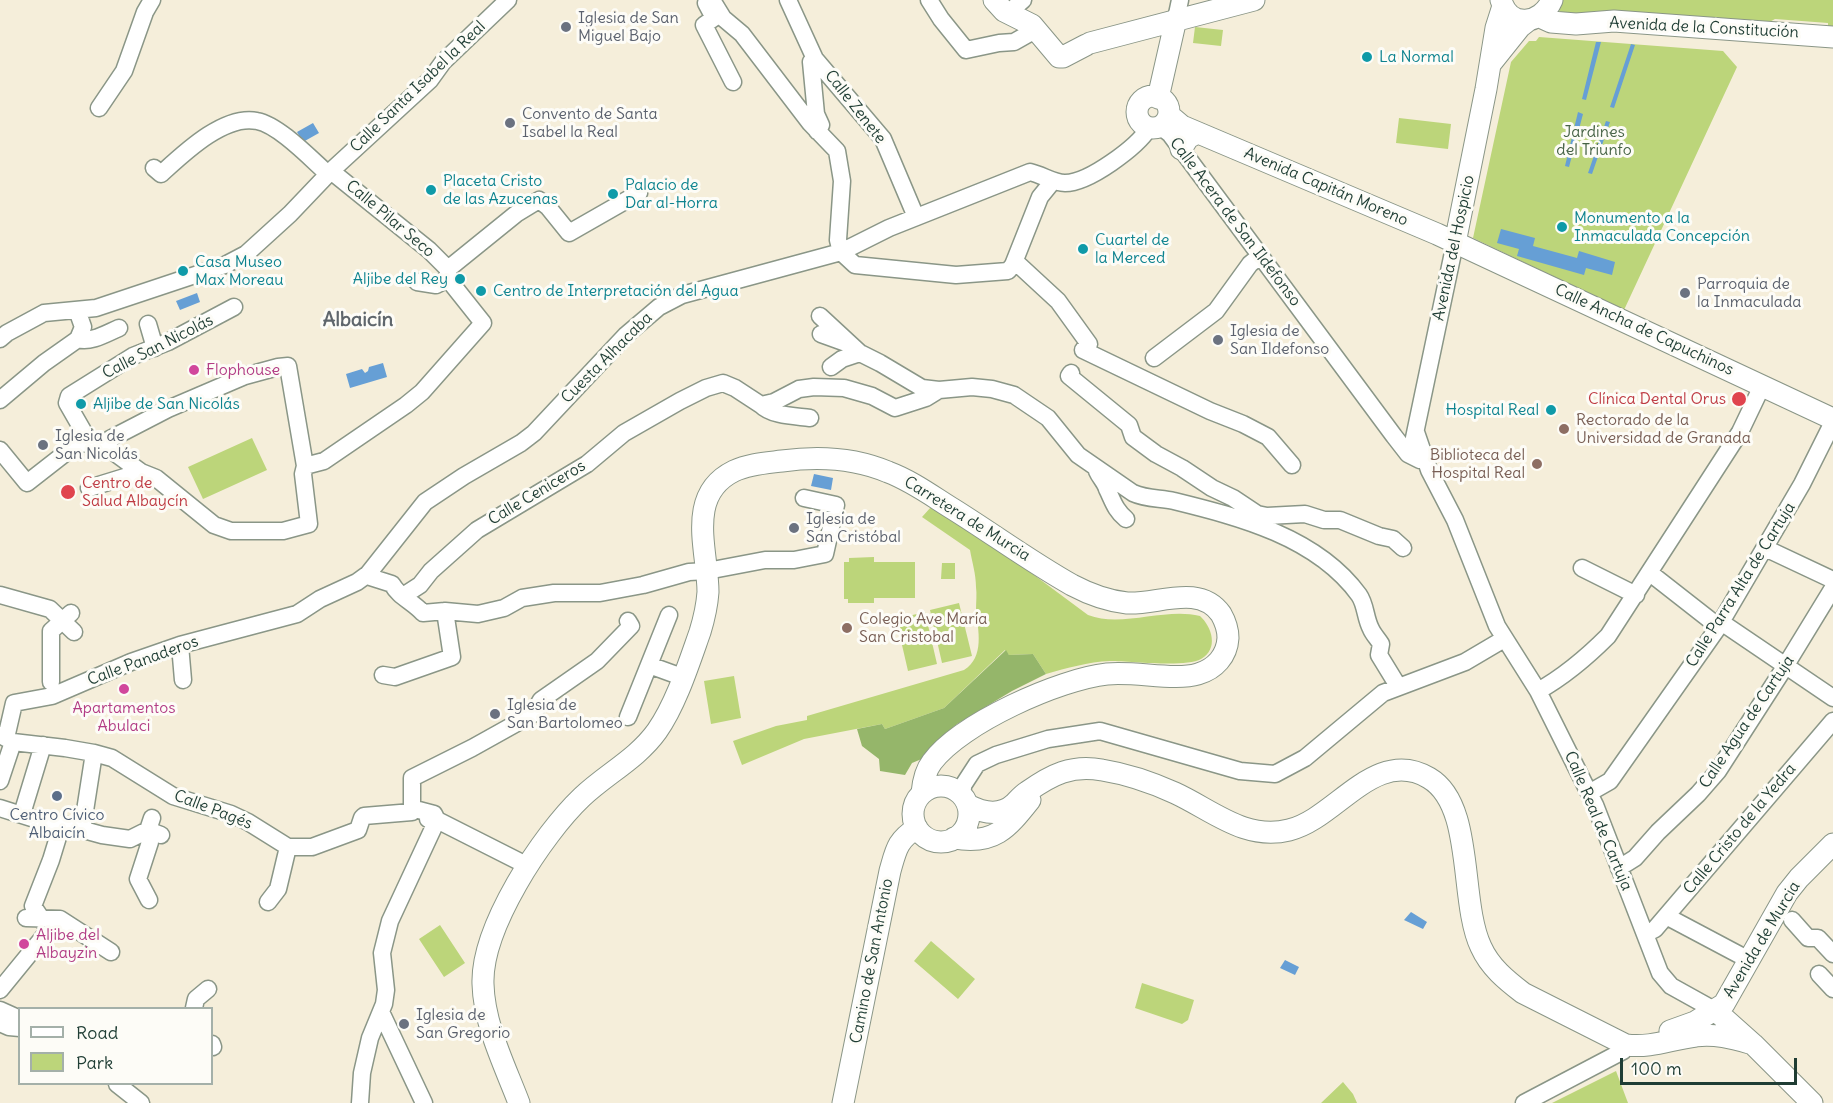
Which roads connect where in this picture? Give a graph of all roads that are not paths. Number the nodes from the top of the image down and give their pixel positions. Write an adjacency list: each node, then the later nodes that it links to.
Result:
1 (152, 0): 17 (street)
2 (508, 0): 23 (street, Calle Santa Isabel la Real)
3 (704, 0): 16 (street)
4 (712, 0): 19 (street)
5 (788, 0): 14 (street, Calle Zenete)
6 (929, 0): 12 (street)
7 (1254, 0): 10 (main road)
8 (1500, 2): 11 (main road, Avenida de la Constitución); 15 (main road, Avenida del Hospicio)
9 (1008, 4): 12 (main road)
10 (1178, 10): 12 (main road); 18 (main road)
11 (1540, 12): 13 (main road, Avenida de la Constitución); 15 (main road, Avenida del Hospicio)
12 (1036, 29)
13 (1833, 37)
14 (815, 58): 19 (street); 26 (street, Calle Zenete)
15 (1490, 64): 27 (main road, Avenida del Hospicio)
16 (733, 82)
17 (99, 108)
18 (1156, 121): 20 (main road, Avenida Capitán Moreno); 21 (street, Calle Acera de San Ildefonso); 24 (street)
19 (817, 131): 28 (street)
20 (1197, 133): 21 (main road); 27 (main road, Avenida Capitán Moreno)
21 (1181, 149): 29 (street, Calle Acera de San Ildefonso)
22 (153, 168): 23 (street, Calle Pilar Seco)
23 (330, 172): 31 (street, Calle Pilar Seco); 34 (street, Calle Santa Isabel la Real)
24 (1053, 181): 26 (street, Cuesta Alhacaba); 30 (street)
25 (639, 193): 31 (street)
26 (916, 217): 28 (street, Cuesta Alhacaba)
27 (1455, 243): 46 (main road, Calle Ancha de Capuchinos); 52 (street, Avenida del Hospicio)
28 (840, 252): 30 (street); 71 (street, Cuesta Alhacaba)
29 (1260, 256): 43 (street); 53 (street, Calle Acera de San Ildefonso)
30 (1013, 265): 57 (street)
31 (448, 274): 32 (street); 58 (street)
32 (417, 282)
33 (234, 308): 41 (street, Calle San Nicolás)
34 (77, 310): 39 (street, Calle Santa Isabel la Real); 40 (street)
35 (820, 316): 42 (street)
36 (148, 324): 41 (street)
37 (119, 328): 40 (street)
38 (821, 334): 42 (street)
39 (0, 339)
40 (78, 339): 48 (street)
41 (154, 348): 54 (street, Calle San Nicolás)
42 (855, 348): 44 (street); 47 (street)
43 (1154, 358)
44 (831, 367)
45 (1071, 373): 64 (street)
46 (1762, 386): 51 (main road, Calle Ancha de Capuchinos); 70 (street)
47 (939, 390): 49 (street); 59 (street)
48 (0, 400)
49 (761, 405): 50 (street); 76 (street, Calle Ceniceros)
50 (810, 418)
51 (1833, 421): 67 (street, Calle Parra Alta de Cartuja)
52 (1416, 432): 53 (street); 56 (street, Calle Acera de San Ildefonso); 63 (street)
53 (1394, 436): 56 (street, Calle Acera de San Ildefonso)
54 (95, 443): 55 (street); 58 (street); 60 (street)
55 (0, 450)
56 (1419, 460): 63 (street, Calle Acera de San Ildefonso)
57 (1292, 465)
58 (305, 466): 60 (street)
59 (1097, 467): 64 (street); 65 (street)
60 (148, 475): 61 (street)
61 (88, 488)
62 (804, 498): 69 (street)
63 (1445, 505): 82 (street, Calle Real de Cartuja)
64 (1251, 517): 66 (street); 90 (street)
65 (1126, 519)
66 (1403, 548)
67 (1765, 548): 72 (street); 81 (street, Calle Parra Alta de Cartuja)
68 (1582, 568): 75 (street)
69 (707, 571): 78 (street); 87 (main road, Carretera de Murcia); 96 (main road, Carretera de Murcia)
70 (1650, 573): 75 (street); 81 (street)
71 (370, 580): 76 (street); 77 (street, Cuesta Alhacaba)
72 (1833, 580)
73 (1833, 588): 86 (street, Calle Agua de Cartuja)
74 (0, 594): 89 (street)
75 (1636, 595): 91 (street)
76 (403, 597): 78 (street)
77 (305, 609): 83 (street, Calle Panaderos)
78 (445, 610): 84 (street)
79 (669, 615): 85 (street)
80 (628, 621): 105 (street)
81 (1720, 625): 86 (street); 102 (street, Calle Parra Alta de Cartuja)
82 (1504, 639): 90 (street); 91 (street, Calle Real de Cartuja)
83 (180, 645): 88 (street); 95 (street, Calle Panaderos)
84 (385, 658)
85 (649, 665): 87 (street); 93 (street)
86 (1785, 667): 92 (street); 115 (street, Calle Agua de Cartuja)
87 (679, 676): 114 (main road, Carretera de Murcia)
88 (183, 680)
89 (51, 682)
90 (1398, 686): 103 (street)
91 (1538, 691): 102 (street, Calle Real de Cartuja)
92 (1833, 698)
93 (628, 717)
94 (1833, 721): 118 (street, Calle Cristo de la Yedra)
95 (6, 738): 97 (street, Calle Pagés); 99 (street, Calle Panaderos)
96 (959, 738): 101 (main road, Carretera de Murcia); 103 (main road)
97 (43, 745): 98 (street, Calle Pagés); 106 (street)
98 (94, 753): 110 (street); 113 (street, Calle Pagés)
99 (0, 781)
100 (1036, 787): 103 (main road); 111 (main road); 139 (main road)
101 (922, 793): 103 (main road); 109 (main road)
102 (1589, 793): 115 (street, Calle Real de Cartuja)
103 (960, 795): 111 (main road)
104 (0, 808): 106 (street)
105 (412, 812): 107 (street); 113 (street)
106 (22, 814): 108 (street)
107 (437, 820): 114 (street); 133 (street)
108 (62, 824): 110 (street); 120 (street)
109 (917, 828): 111 (main road); 147 (main road, Camino de San Antonio)
110 (95, 830): 116 (street)
111 (954, 838)
112 (1833, 844): 124 (main road, Avenida de Murcia)
113 (288, 847): 117 (street)
114 (528, 866): 146 (main road, Carretera de Murcia)
115 (1619, 868): 121 (street, Calle Real de Cartuja)
116 (149, 900)
117 (268, 902)
118 (1666, 916): 121 (street, Calle Cristo de la Yedra); 124 (street)
119 (1792, 920): 123 (street)
120 (44, 921): 122 (street); 128 (street)
121 (1645, 934): 129 (street, Calle Real de Cartuja)
122 (111, 952)
123 (1833, 954)
124 (1749, 960): 132 (main road, Avenida de Murcia)
125 (1819, 974): 127 (street)
126 (208, 989): 130 (street)
127 (1833, 989)
128 (0, 990)
129 (1691, 997): 132 (street, Calle Real de Cartuja); 135 (street)
130 (194, 1007)
131 (0, 1010): 134 (street)
132 (1716, 1011): 135 (main road); 140 (main road)
133 (382, 1014): 144 (street); 145 (street)
134 (18, 1017)
135 (1695, 1022): 138 (main road)
136 (0, 1023): 137 (street)
137 (18, 1028)
138 (1659, 1035): 139 (main road); 141 (main road)
139 (1607, 1036): 141 (main road)
140 (1753, 1044): 141 (main road); 149 (main road)
141 (1626, 1045): 148 (street)
142 (119, 1085): 143 (street)
143 (141, 1103)
144 (360, 1103)
145 (424, 1103)
146 (519, 1103)
147 (843, 1103)
148 (1524, 1103)
149 (1812, 1103)

